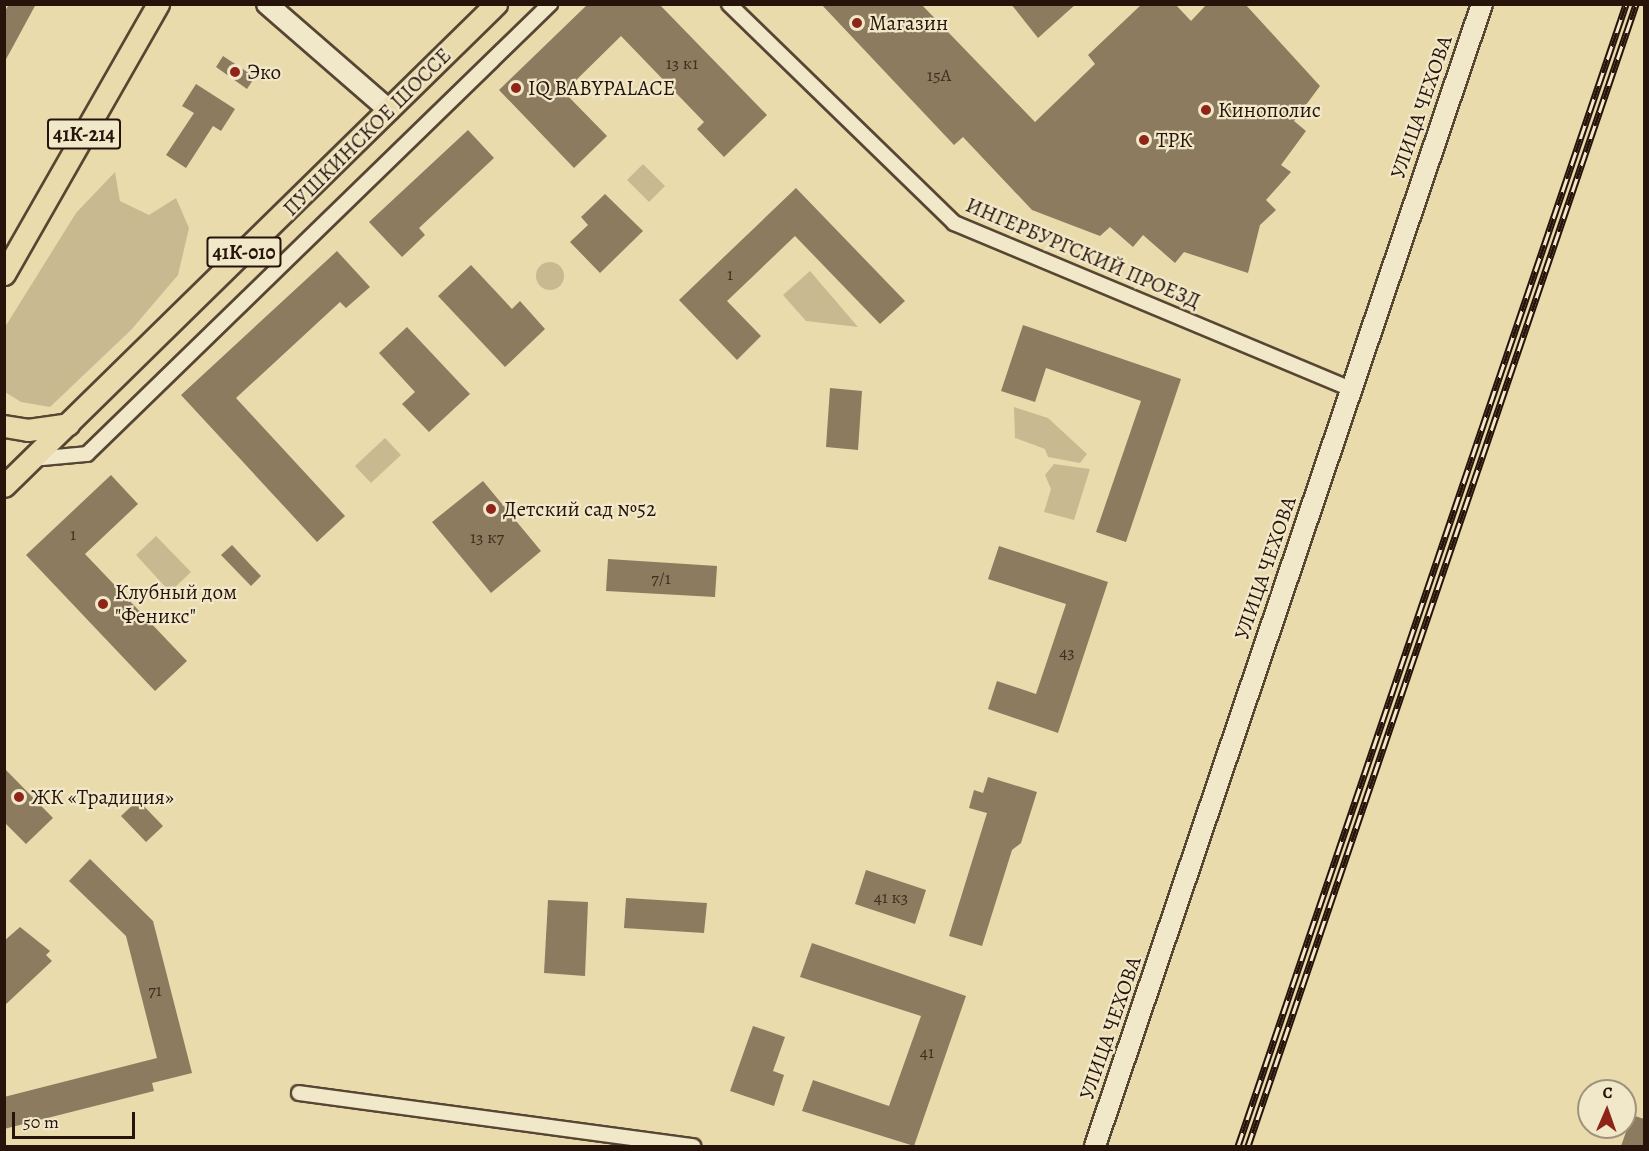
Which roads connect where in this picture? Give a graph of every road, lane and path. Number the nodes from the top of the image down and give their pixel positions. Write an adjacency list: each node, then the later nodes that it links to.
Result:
1 (158, 4): 8 (main road, 41К-214)
2 (267, 4): 7 (street)
3 (496, 4): 7 (main road, ПУШКИНСКОЕ ШОССЕ / 41К-010)
4 (550, 4): 12 (street)
5 (729, 4): 9 (street, ИНГЕРБУРГСКИЙ ПРОЕЗД)
6 (1482, 4): 9 (street, УЛИЦА ЧЕХОВА)
7 (389, 110): 10 (main road, ПУШКИНСКОЕ ШОССЕ / 41К-010)
8 (4, 274)
9 (1351, 389): 16 (street, УЛИЦА ЧЕХОВА)
10 (69, 424): 11 (main road); 12 (main road, ПУШКИНСКОЕ ШОССЕ / 41К-010)
11 (4, 426)
12 (33, 459): 13 (main road, ПУШКИНСКОЕ ШОССЕ / 41К-010)
13 (4, 486)
14 (299, 1093): 15 (street)
15 (693, 1146)
16 (1095, 1146)

